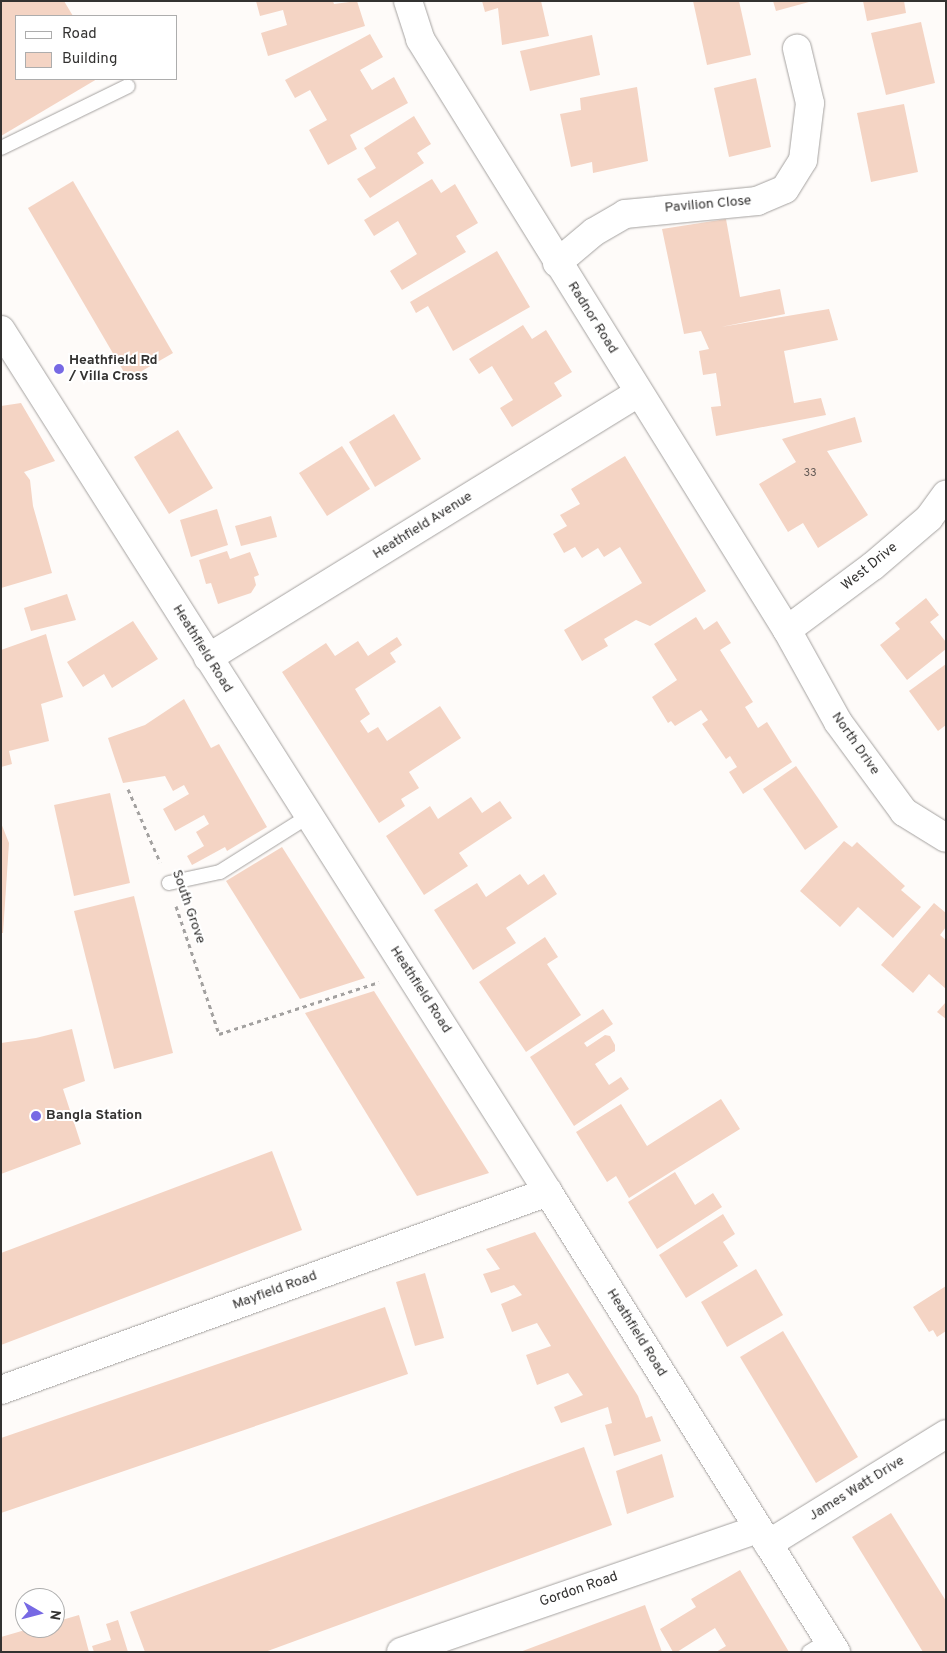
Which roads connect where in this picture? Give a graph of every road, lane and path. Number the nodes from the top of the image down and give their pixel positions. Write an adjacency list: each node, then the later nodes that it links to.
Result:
1 (408, 1): 5 (street, Radnor Road)
2 (797, 49): 5 (street, Pavilion Close)
3 (128, 86): 4 (lane)
4 (1, 148)
5 (557, 263): 7 (street, Radnor Road)
6 (1, 330): 10 (street, Heathfield Road)
7 (638, 393): 9 (street, Radnor Road); 10 (street, Heathfield Avenue)
8 (946, 495): 9 (street, West Drive)
9 (787, 630): 13 (street, North Drive)
10 (208, 658): 12 (street, Heathfield Road)
11 (128, 790): 14 (path, South Grove)
12 (309, 816): 14 (lane); 16 (street, Heathfield Road)
13 (946, 838)
14 (169, 883): 15 (path, South Grove)
15 (384, 981)
16 (548, 1192): 17 (street, Mayfield Road); 19 (street, Heathfield Road)
17 (1, 1390)
18 (946, 1434): 19 (street, James Watt Drive)
19 (763, 1536): 20 (street, Heathfield Road); 21 (street, Gordon Road)
20 (824, 1648)
21 (401, 1652)

